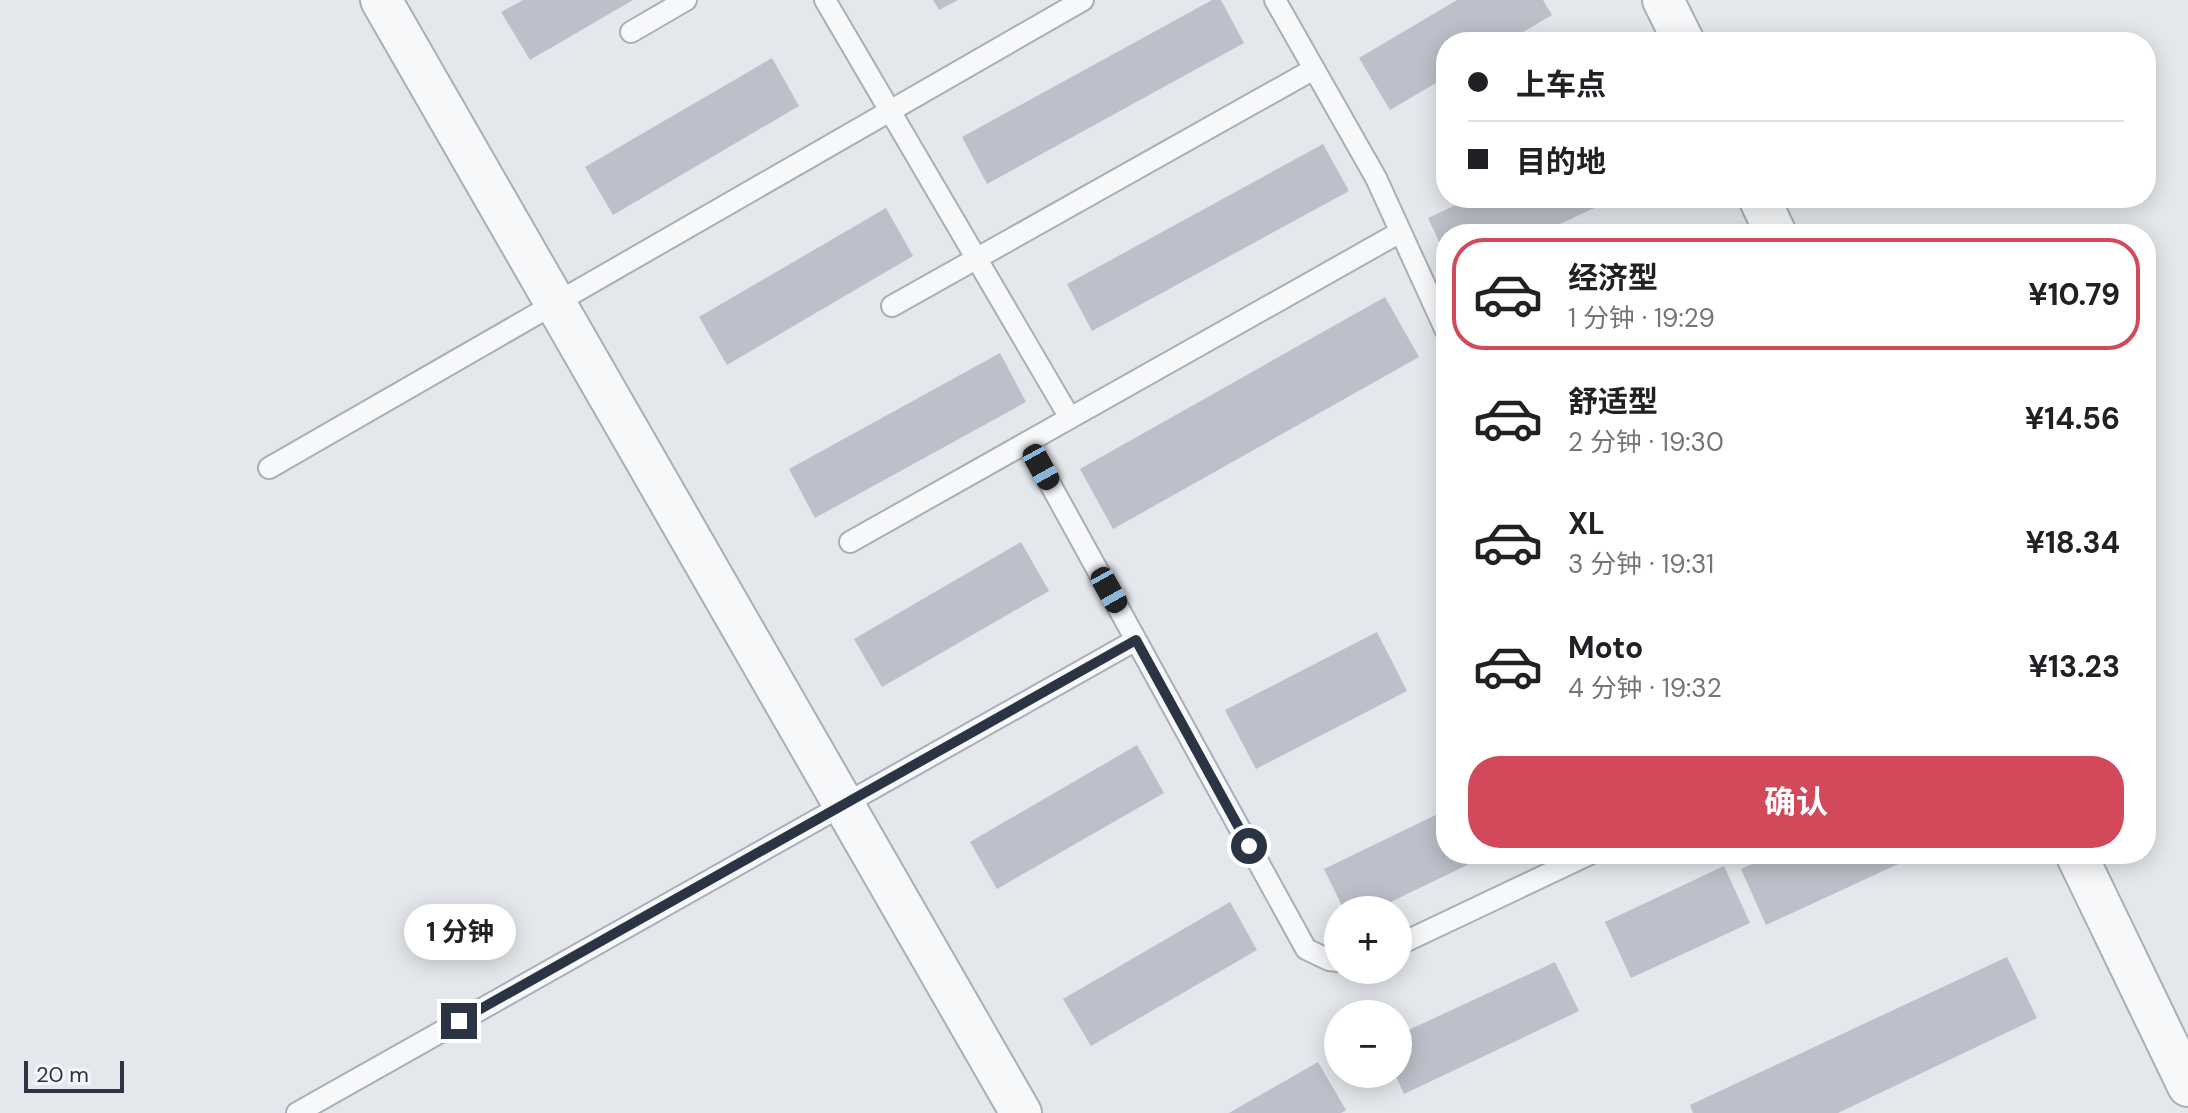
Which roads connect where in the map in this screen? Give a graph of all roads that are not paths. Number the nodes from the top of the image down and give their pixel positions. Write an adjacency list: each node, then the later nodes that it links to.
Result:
1 (381, 0): 24 (street)
2 (686, 0): 7 (lane)
3 (825, 0): 13 (lane)
4 (1083, 0): 15 (lane)
5 (1275, 0): 9 (lane)
6 (1663, 0): 8 (street)
7 (631, 32)
8 (1679, 32)
9 (1314, 69): 11 (lane); 12 (lane)
10 (1395, 235): 13 (lane)
11 (892, 306)
12 (1436, 309)
13 (1070, 418): 16 (lane)
14 (1027, 442): 17 (lane)
15 (269, 468)
16 (850, 542)
17 (1136, 640): 21 (lane); 23 (lane)
18 (1569, 864): 20 (lane)
19 (2081, 864): 22 (street)
20 (1412, 938)
21 (1324, 958)
22 (2188, 1086)
23 (297, 1113)
24 (1021, 1113)

